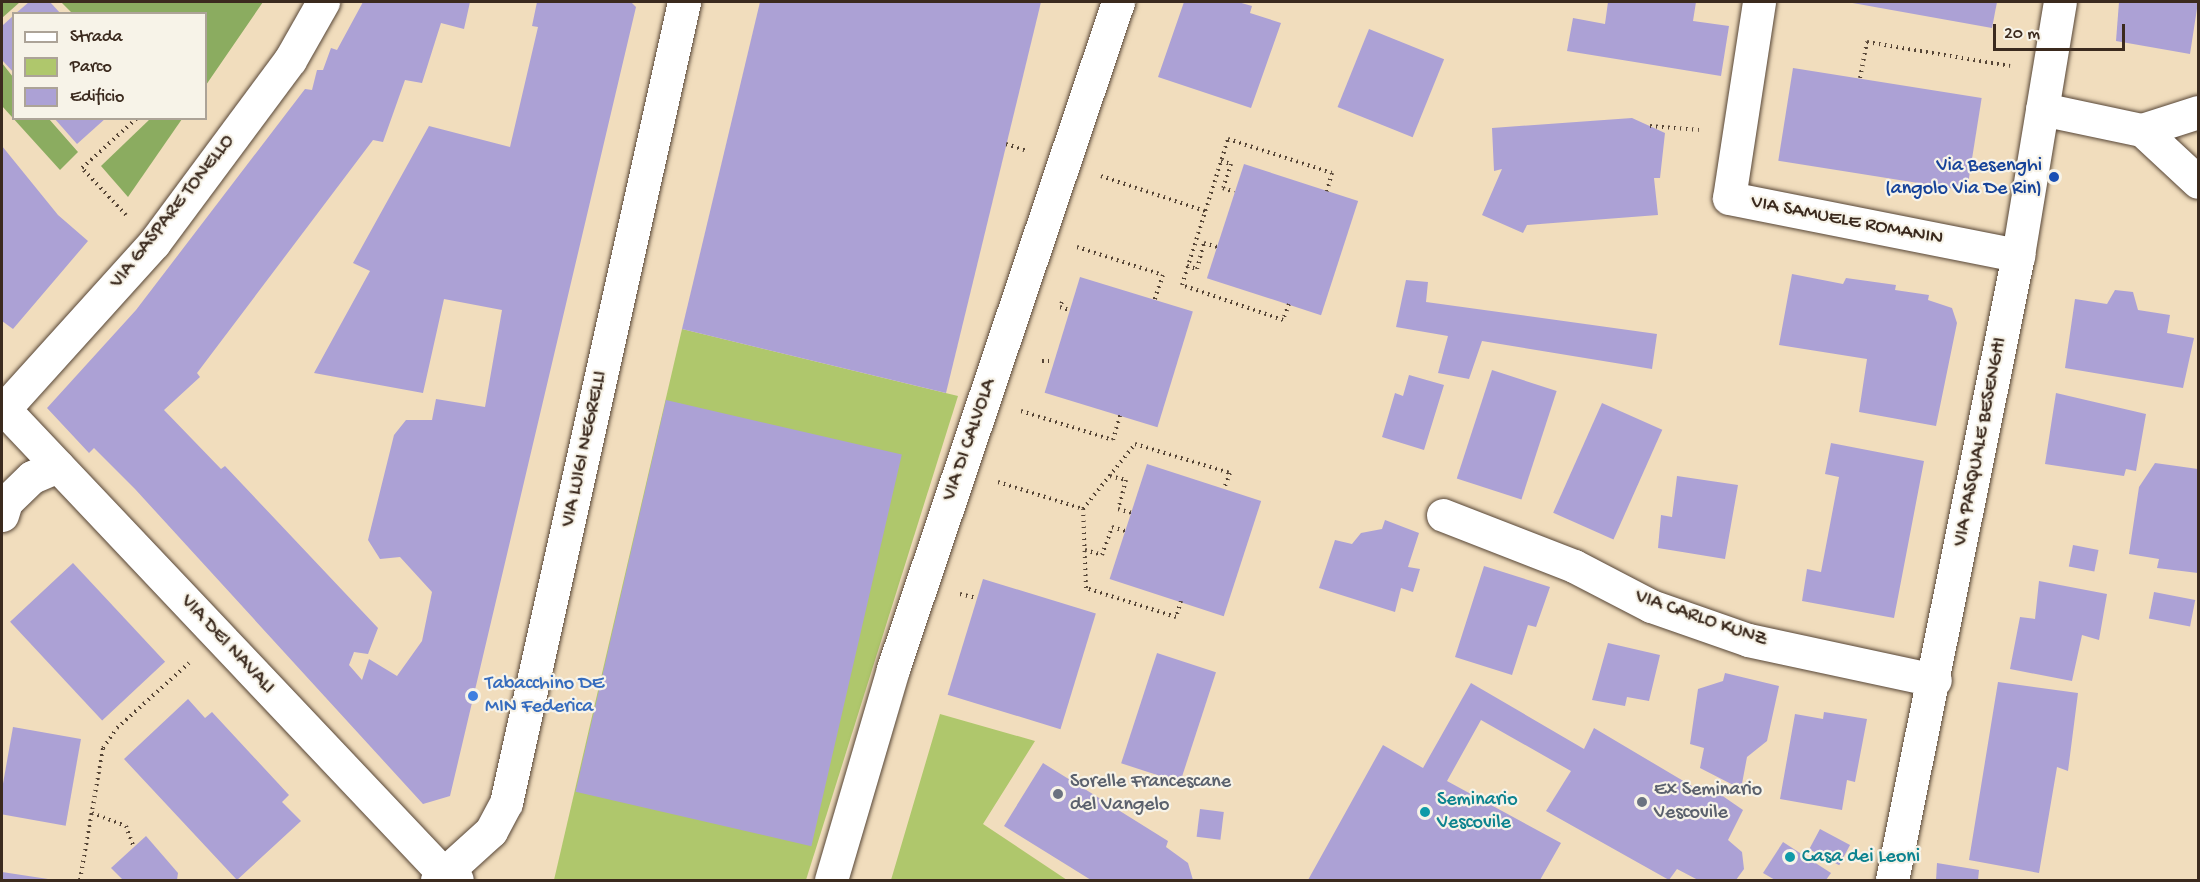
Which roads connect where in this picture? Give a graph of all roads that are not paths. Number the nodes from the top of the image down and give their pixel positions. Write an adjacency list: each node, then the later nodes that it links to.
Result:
1 (323, 2): 11 (street, VIA GASPARE TONELLO)
2 (684, 2): 16 (street, VIA LUIGI NEGRELLI)
3 (1118, 2): 17 (street, VIA DI CALVOLA)
4 (1759, 2): 10 (street, VIA SAMUELE ROMANIN)
5 (2060, 2): 6 (street, VIA PASQUALE BESENGHI)
6 (2042, 109): 8 (street); 10 (street, VIA PASQUALE BESENGHI)
7 (2199, 112): 8 (street)
8 (2142, 129): 9 (street)
9 (2199, 182)
10 (2018, 255): 15 (street, VIA PASQUALE BESENGHI)
11 (3, 411): 12 (street, VIA DEI NAVALI)
12 (58, 466): 13 (street); 16 (street, VIA DEI NAVALI)
13 (2, 515)
14 (1443, 515): 15 (street, VIA CARLO KUNZ)
15 (1935, 680): 18 (street, VIA PASQUALE BESENGHI)
16 (445, 877)
17 (831, 880)
18 (1892, 880)

